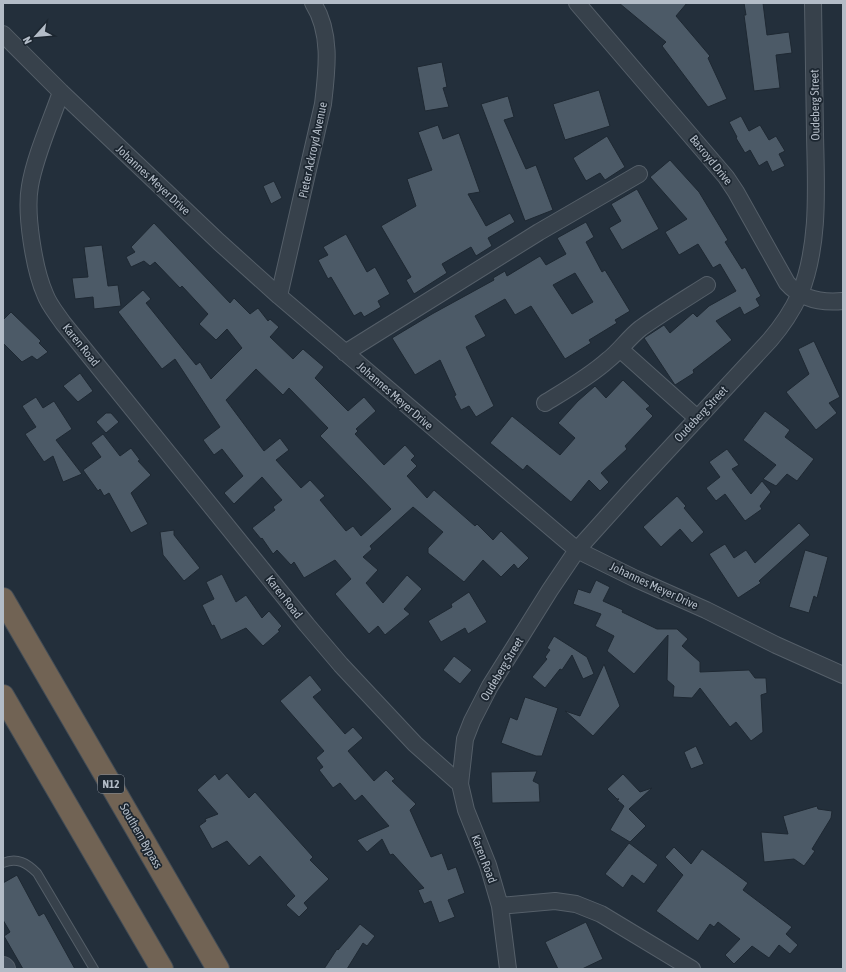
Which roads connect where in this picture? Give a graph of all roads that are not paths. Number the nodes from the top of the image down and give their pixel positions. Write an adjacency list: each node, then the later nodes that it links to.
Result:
1 (313, 3): 9 (street, Pieter Ackroyd Avenue)
2 (577, 3): 8 (street, Basroyd Drive)
3 (813, 3): 8 (street, Oudeberg Street)
4 (3, 34): 5 (street, Johannes Meyer Drive)
5 (61, 92): 9 (street, Johannes Meyer Drive); 19 (street, Karen Road)
6 (639, 174): 12 (street)
7 (707, 284): 11 (street)
8 (800, 294): 10 (street, Basroyd Drive); 14 (street, Oudeberg Street)
9 (279, 296): 12 (street, Johannes Meyer Drive)
10 (843, 301)
11 (620, 350): 13 (street); 14 (street)
12 (345, 353): 15 (street, Johannes Meyer Drive)
13 (544, 403)
14 (697, 418): 15 (street, Oudeberg Street)
15 (577, 550): 17 (street, Johannes Meyer Drive); 19 (street, Oudeberg Street)
16 (3, 599): 24 (highway, Southern Bypass / N12)
17 (843, 675)
18 (3, 696): 23 (highway)
19 (460, 784): 21 (street, Karen Road)
20 (3, 863): 22 (lane)
21 (500, 906): 25 (street, Karen Road); 26 (street)
22 (94, 969)
23 (162, 969)
24 (218, 969)
25 (508, 969)
26 (692, 969)

